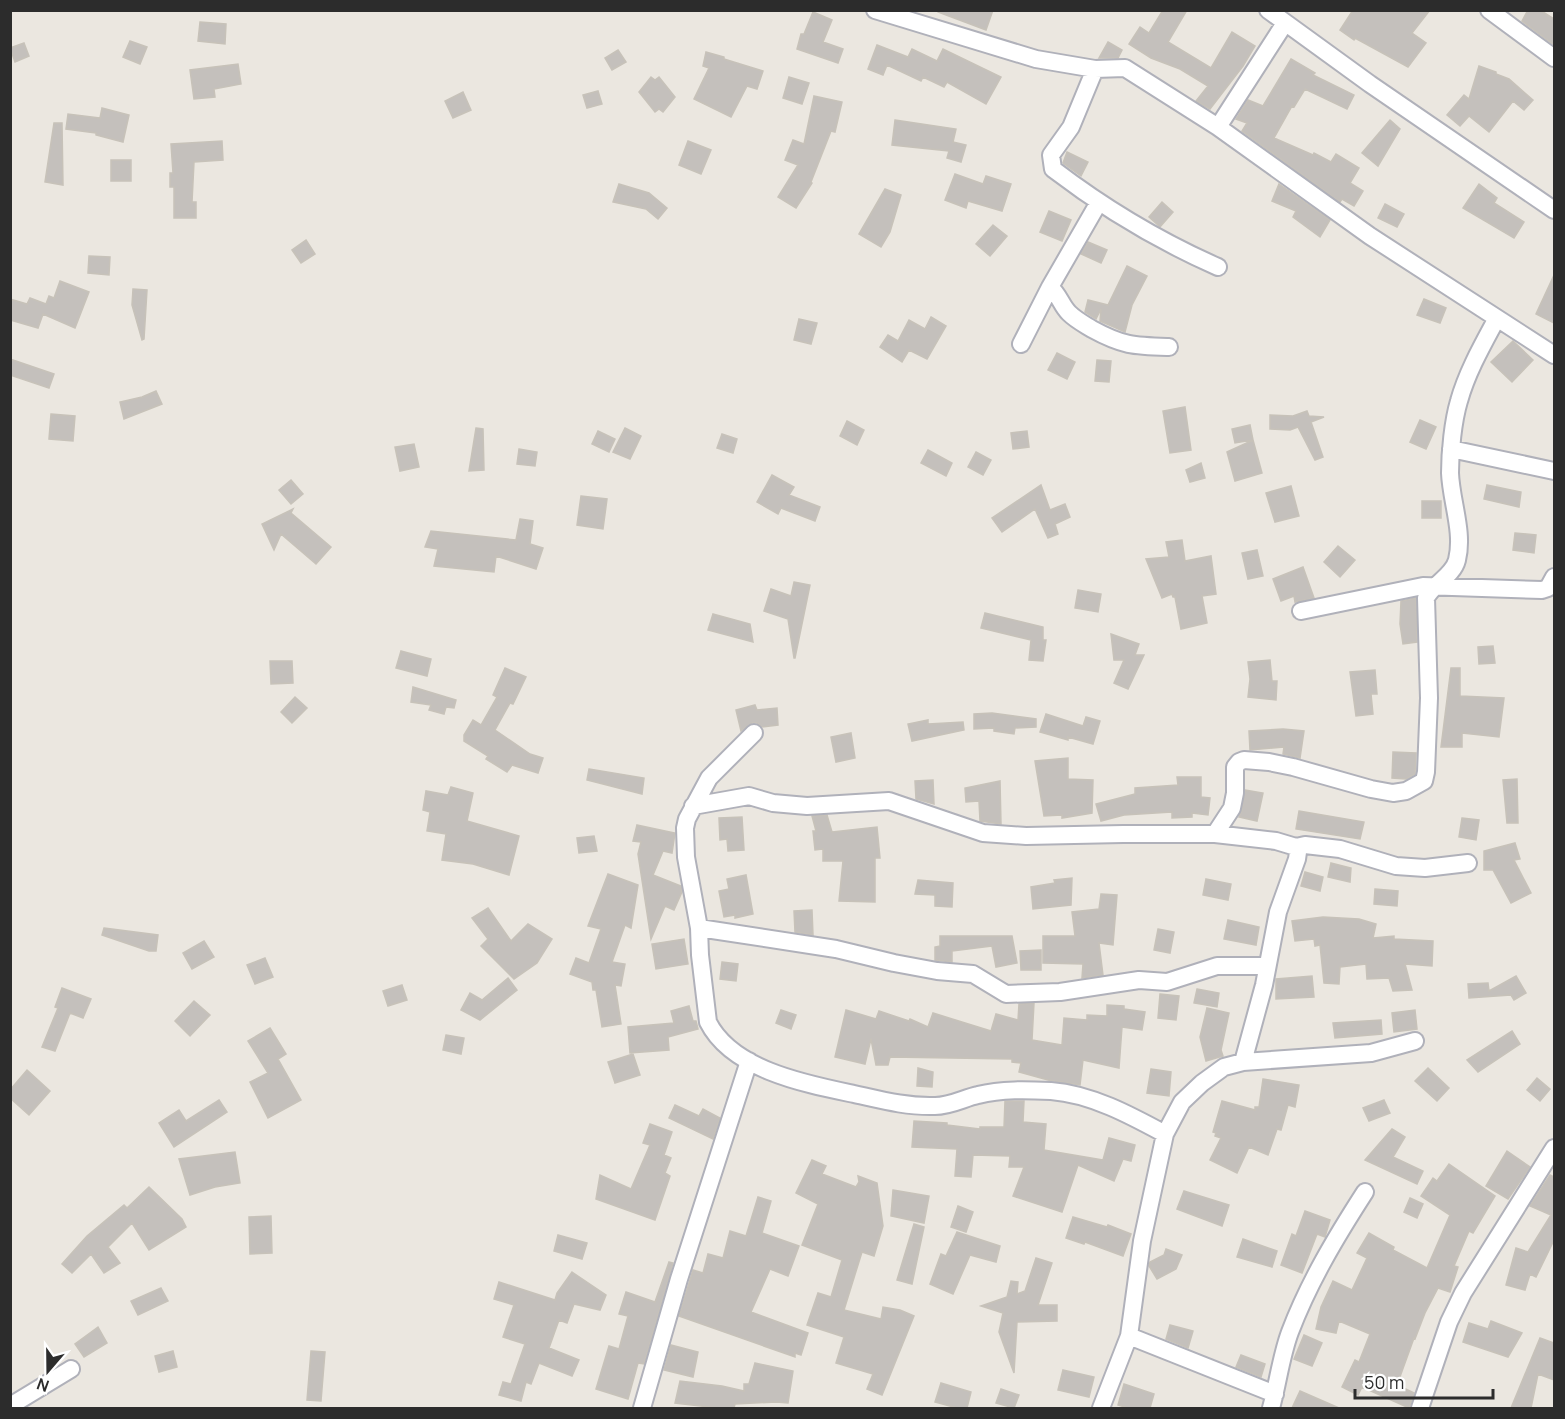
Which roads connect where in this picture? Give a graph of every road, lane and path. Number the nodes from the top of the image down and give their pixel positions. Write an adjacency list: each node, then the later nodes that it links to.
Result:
1 (875, 10): 6 (street)
2 (1268, 10): 4 (street)
3 (1489, 10): 5 (street)
4 (1285, 23): 7 (street); 9 (street)
5 (1554, 58)
6 (1095, 69): 7 (street); 8 (street)
7 (1218, 128): 12 (street)
8 (1099, 202): 10 (street); 11 (street)
9 (1554, 210)
10 (1218, 267)
11 (1050, 287): 13 (street); 14 (street)
12 (1497, 318): 15 (street); 16 (street)
13 (1021, 344)
14 (1169, 347)
15 (1554, 355)
16 (1451, 449): 17 (street); 19 (street)
17 (1554, 471)
18 (1554, 577): 19 (street)
19 (1436, 586): 20 (street); 23 (street)
20 (1301, 611)
21 (754, 733): 22 (street)
22 (693, 806): 23 (street); 26 (street)
23 (1215, 834): 24 (street)
24 (1296, 847): 25 (street); 27 (street)
25 (1468, 862)
26 (699, 928): 27 (street); 29 (street)
27 (1268, 966): 30 (street)
28 (1415, 1041): 30 (street)
29 (749, 1061): 31 (street); 38 (street)
30 (1243, 1062): 31 (street)
31 (1165, 1134): 34 (street)
32 (1554, 1148): 40 (street)
33 (1365, 1192): 36 (street)
34 (1129, 1336): 36 (street); 39 (street)
35 (71, 1369): 37 (street)
36 (1273, 1401)
37 (10, 1406)
38 (642, 1408)
39 (1101, 1408)
40 (1420, 1408)

